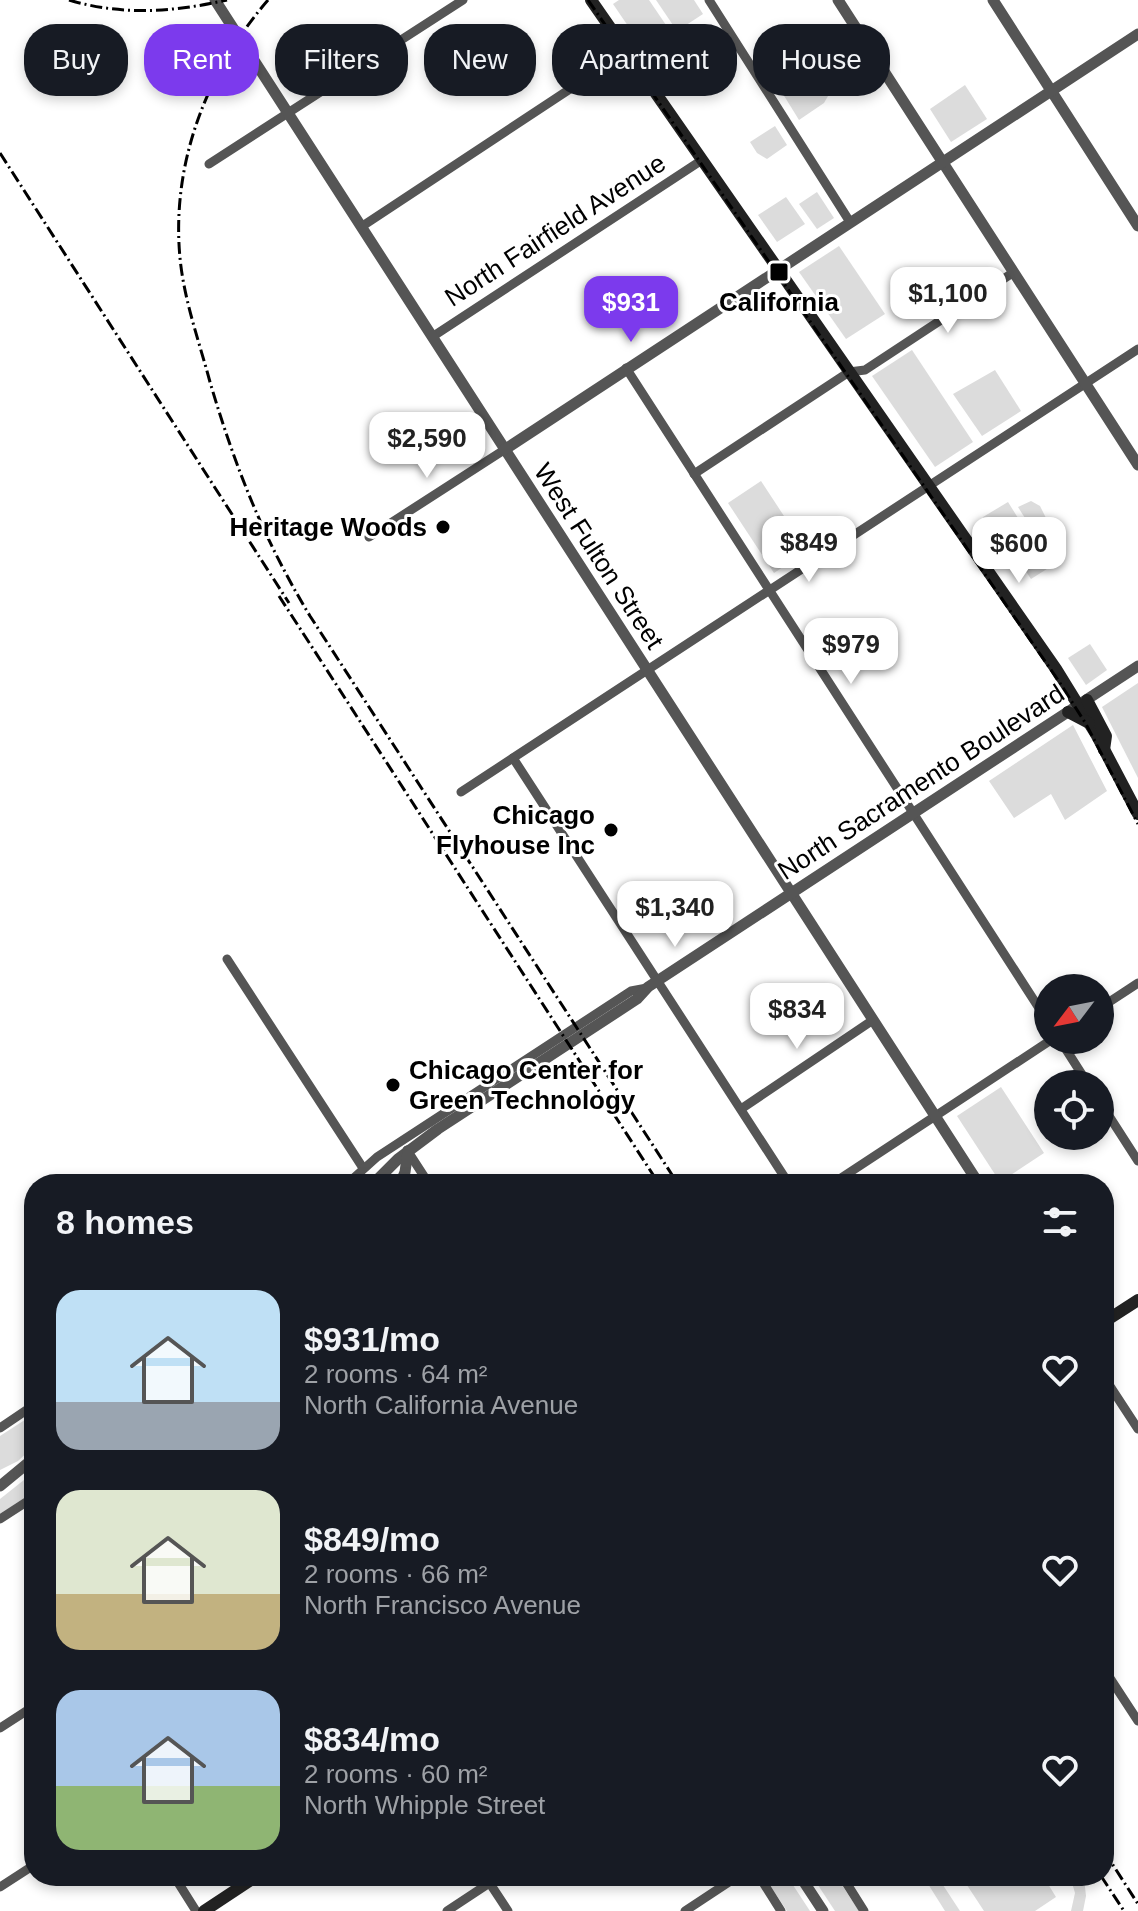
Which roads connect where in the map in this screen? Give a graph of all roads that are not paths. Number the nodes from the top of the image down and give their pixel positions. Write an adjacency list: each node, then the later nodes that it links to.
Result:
1 (215, 0): 12 (street, West Fulton Street)
2 (463, 0): 12 (street)
3 (591, 0): 7 (main road)
4 (709, 0): 16 (street)
5 (838, 0): 14 (street)
6 (993, 0): 9 (street)
7 (605, 24)
8 (1138, 34): 9 (street)
9 (1051, 91): 14 (street); 17 (street)
10 (559, 96): 18 (street)
11 (654, 96): 13 (main road)
12 (288, 113): 15 (street); 18 (street, West Fulton Street)
13 (702, 160): 19 (main road); 21 (street, North Fairfield Avenue)
14 (943, 162): 16 (street); 20 (street)
15 (209, 164)
16 (850, 222): 19 (street)
17 (1138, 226)
18 (361, 227): 21 (street, West Fulton Street)
19 (779, 265): 23 (street); 24 (main road)
20 (1014, 272): 24 (street); 25 (street)
21 (432, 337): 26 (street, West Fulton Street)
22 (1138, 349): 25 (street)
23 (626, 368): 26 (street); 28 (street)
24 (856, 376): 28 (street); 29 (main road)
25 (1085, 384): 27 (street); 29 (street)
26 (504, 450): 30 (street); 33 (street, West Fulton Street)
27 (1138, 465)
28 (694, 474): 31 (street)
29 (929, 486): 31 (street); 34 (main road)
30 (369, 537)
31 (770, 590): 33 (street); 38 (street)
32 (1138, 666): 34 (street, North Sacramento Boulevard)
33 (647, 671): 36 (street); 40 (street, West Fulton Street)
34 (1080, 705): 35 (main road); 35 (main road); 38 (street, North Sacramento Boulevard)
35 (1104, 750): 39 (main road)
36 (513, 758): 37 (street); 43 (street)
37 (461, 792)
38 (913, 814): 40 (street, North Sacramento Boulevard); 45 (street)
39 (1138, 814)
40 (791, 894): 43 (street, North Sacramento Boulevard); 46 (street, West Fulton Street)
41 (227, 959): 53 (street)
42 (1138, 983): 44 (street)
43 (653, 984): 48 (street); 51 (street, North Sacramento Boulevard)
44 (1114, 999)
45 (1034, 1000)
46 (873, 1020): 48 (street); 49 (street, West Fulton Street)
47 (1034, 1051): 49 (street)
48 (741, 1109): 58 (street)
49 (935, 1116): 59 (street); 60 (street, West Fulton Street)
50 (1114, 1124): 52 (street)
51 (405, 1146): 53 (street, North Sacramento Boulevard); 55 (street, North Sacramento Boulevard); 56 (street); 57 (street)
52 (1138, 1161)
53 (363, 1168): 54 (street, North Sacramento Boulevard)
54 (357, 1174)
55 (381, 1174)
56 (401, 1174)
57 (423, 1174)
58 (783, 1174)
59 (847, 1174)
60 (973, 1174)
61 (1138, 1300): 62 (main road)
62 (1114, 1316)
63 (1114, 1392): 66 (street)
64 (24, 1412): 65 (street)
65 (0, 1428)
66 (1138, 1429)
67 (24, 1466): 68 (street)
68 (0, 1486)
69 (24, 1503): 70 (street)
70 (0, 1519)
71 (1114, 1684): 73 (street)
72 (24, 1712): 74 (street)
73 (1138, 1721)
74 (0, 1728)
75 (24, 1871): 84 (street)
76 (180, 1886): 85 (street)
77 (242, 1886): 86 (main road)
78 (479, 1886): 87 (street)
79 (491, 1886): 88 (street)
80 (723, 1886): 89 (street)
81 (765, 1886): 90 (street)
82 (807, 1886): 91 (street)
83 (848, 1886): 92 (street)
84 (0, 1887)
85 (196, 1911)
86 (204, 1911)
87 (447, 1911)
88 (508, 1911)
89 (685, 1911)
90 (781, 1911)
91 (823, 1911)
92 (864, 1911)

